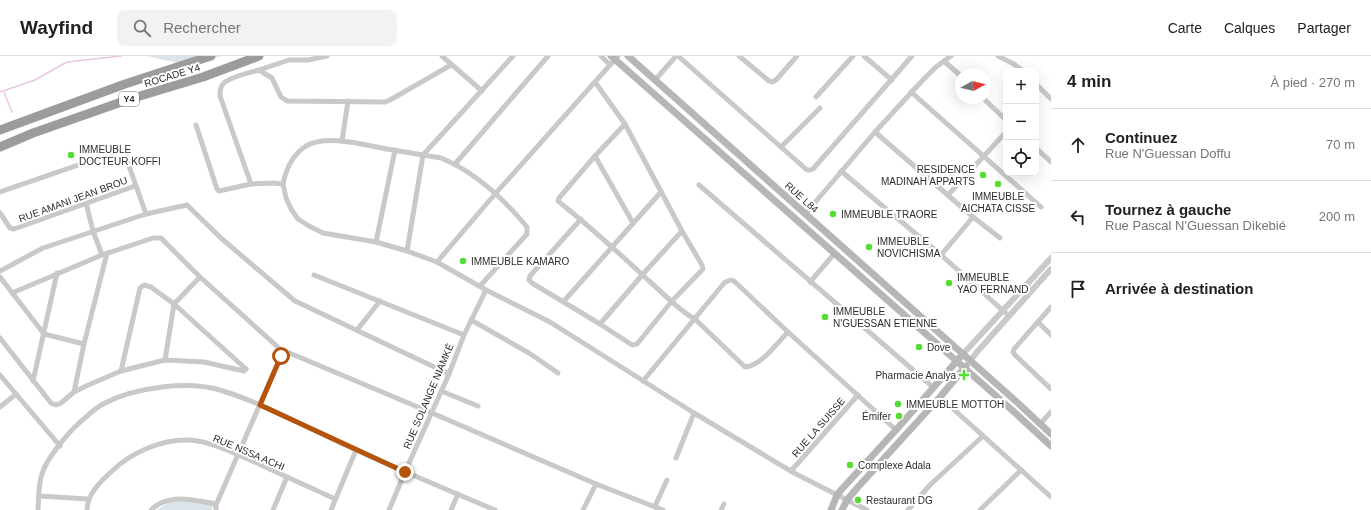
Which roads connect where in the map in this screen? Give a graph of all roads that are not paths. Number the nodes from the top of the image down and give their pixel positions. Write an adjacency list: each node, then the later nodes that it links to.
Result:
1 (211, 56): 37 (highway, ROCADE Y4 / Y4)
2 (259, 56): 41 (highway, ROCADE Y4 / Y4)
3 (327, 56): 21 (street)
4 (442, 56): 19 (street)
5 (513, 56): 27 (street)
6 (548, 56): 49 (street)
7 (601, 56): 17 (street)
8 (628, 56): 23 (main road, RUE L84)
9 (677, 56): 23 (street); 42 (street)
10 (739, 56): 11 (street)
11 (798, 56)
12 (853, 56): 29 (street)
13 (864, 56): 24 (street)
14 (912, 56): 24 (street)
15 (951, 56): 18 (street)
16 (998, 56): 20 (street)
17 (614, 59): 25 (street); 62 (main road, RUE L84)
18 (945, 62): 22 (street); 28 (street)
19 (451, 64): 27 (street); 31 (street)
20 (1019, 68)
21 (259, 70): 31 (street); 51 (street)
22 (955, 71)
23 (655, 80): 59 (main road, RUE L84)
24 (892, 80): 42 (street)
25 (595, 82): 35 (street); 57 (street)
26 (1039, 87): 30 (street)
27 (482, 92): 45 (street)
28 (911, 92): 38 (street); 47 (street)
29 (816, 97)
30 (1051, 99)
31 (348, 101): 40 (street)
32 (989, 104): 34 (street)
33 (820, 108): 42 (street)
34 (1003, 117)
35 (625, 124): 46 (street); 56 (street)
36 (196, 125): 51 (street)
37 (0, 130)
38 (875, 132): 50 (street); 58 (street)
39 (1003, 135): 47 (street)
40 (342, 141): 43 (street); 52 (street)
41 (0, 147)
42 (781, 147)
43 (395, 150): 45 (street); 72 (street)
44 (1039, 151): 48 (street)
45 (423, 155): 49 (street); 74 (street)
46 (595, 156): 67 (street); 68 (street)
47 (983, 156): 58 (street); 61 (street)
48 (1051, 162)
49 (455, 164): 57 (street)
50 (841, 171): 63 (street); 77 (street)
51 (251, 184): 52 (street)
52 (283, 184): 72 (street)
53 (699, 185): 88 (street)
54 (135, 186): 55 (street); 60 (street, RUE AMANI JEAN BROU); 65 (street)
55 (0, 192)
56 (661, 192): 68 (street); 70 (street)
57 (495, 194): 79 (street); 89 (street)
58 (948, 195): 66 (street)
59 (793, 202): 62 (main road); 63 (main road, RUE L84)
60 (86, 203): 64 (street, RUE AMANI JEAN BROU); 69 (street)
61 (1042, 207)
62 (785, 211): 76 (main road, RUE L84)
63 (806, 213): 111 (main road, RUE L84)
64 (0, 214)
65 (146, 214): 69 (street); 103 (street)
66 (973, 217): 71 (street); 77 (street)
67 (581, 219): 73 (street); 93 (street)
68 (633, 223): 73 (street)
69 (93, 231): 75 (street); 81 (street)
70 (682, 231): 84 (street); 94 (street)
71 (1000, 238)
72 (376, 242): 74 (street)
73 (612, 246): 84 (street); 93 (street)
74 (407, 251): 79 (street)
75 (104, 254): 82 (street); 86 (street); 109 (street)
76 (834, 254): 88 (street); 114 (main road, RUE L84)
77 (940, 255): 97 (street)
78 (1051, 258): 80 (street)
79 (437, 262): 89 (street)
80 (1041, 268): 83 (street); 97 (street)
81 (0, 271)
82 (57, 273): 91 (street); 105 (street)
83 (1050, 273): 98 (street)
84 (643, 274): 94 (street); 102 (street)
85 (314, 275): 92 (street)
86 (200, 277): 95 (street); 110 (street)
87 (0, 278): 91 (street)
88 (810, 282): 122 (street)
89 (480, 286): 90 (street)
90 (486, 290): 100 (street, RUE SOLANGE NIAMKÉ); 121 (street)
91 (12, 293): 105 (street)
92 (380, 301): 103 (street); 106 (street)
93 (564, 301): 102 (street)
94 (672, 301): 99 (street); 102 (street)
95 (174, 304): 112 (street); 112 (street); 116 (street)
96 (1051, 307): 101 (street)
97 (1003, 311): 98 (street); 111 (street)
98 (1009, 316): 113 (street)
99 (695, 319): 104 (street); 104 (street); 121 (street)
100 (471, 320): 106 (street, RUE SOLANGE NIAMKÉ); 117 (street)
101 (1038, 322): 107 (street); 123 (street)
102 (600, 324)
103 (357, 330): 118 (street)
104 (788, 332): 127 (street)
105 (44, 334): 109 (street); 120 (street)
106 (464, 335): 118 (street, RUE SOLANGE NIAMKÉ)
107 (1051, 335)
108 (0, 338): 120 (street)
109 (84, 344): 125 (street)
110 (280, 349): 129 (street); 132 (street)
111 (963, 354): 113 (main road, RUE L84); 114 (main road)
112 (165, 360): 116 (street)
113 (970, 361): 115 (main road); 135 (main road, RUE L84)
114 (956, 362): 115 (main road, RUE L84); 122 (main road)
115 (964, 369): 128 (main road); 140 (main road, RUE L84)
116 (122, 371): 125 (street)
117 (558, 373)
118 (449, 374): 124 (street, RUE SOLANGE NIAMKÉ)
119 (0, 376): 126 (street)
120 (34, 381): 125 (street)
121 (643, 381): 134 (street)
122 (934, 388): 136 (main road)
123 (1051, 389)
124 (441, 391): 131 (street); 132 (street, RUE SOLANGE NIAMKÉ)
125 (74, 392)
126 (16, 394): 130 (street); 139 (street)
127 (858, 395): 136 (street); 144 (street, RUE LA SUISSE)
128 (940, 397): 138 (street); 156 (main road)
129 (260, 405): 139 (street); 141 (street); 142 (street)
130 (0, 406)
131 (478, 406)
132 (432, 412): 146 (street, RUE SOLANGE NIAMKÉ); 149 (street)
133 (1051, 412): 135 (street)
134 (694, 413): 143 (street); 144 (street)
135 (1040, 424): 137 (main road, RUE L84)
136 (896, 430): 151 (main road)
137 (1051, 434)
138 (983, 436): 145 (street); 174 (street)
139 (60, 446): 152 (street)
140 (1051, 446)
141 (356, 450): 146 (street); 155 (street)
142 (238, 454): 147 (street, RUE NSSA ACHI); 154 (street, RUE NSSA ACHI); 159 (street)
143 (676, 458)
144 (791, 471): 151 (street)
145 (1020, 471): 153 (street); 175 (street)
146 (405, 472): 150 (street); 165 (street, RUE SOLANGE NIAMKÉ)
147 (286, 477): 155 (street, RUE NSSA ACHI); 163 (street)
148 (667, 480): 158 (street)
149 (596, 484): 158 (street); 168 (street)
150 (458, 494): 166 (street); 167 (street)
151 (837, 495): 156 (street); 171 (main road)
152 (39, 496): 154 (street); 160 (street)
153 (1051, 497)
154 (88, 499): 161 (street)
155 (335, 499): 164 (street)
156 (847, 500): 172 (main road); 173 (street)
157 (724, 504): 170 (street)
158 (655, 506): 169 (street)
159 (216, 507): 162 (street)
160 (38, 510)
161 (87, 510)
162 (151, 510)
163 (273, 510)
164 (331, 510)
165 (389, 510)
166 (451, 510)
167 (495, 510)
168 (583, 510)
169 (663, 510)
170 (721, 510)
171 (831, 510)
172 (842, 510)
173 (867, 510)
174 (908, 510)
175 (980, 510)

